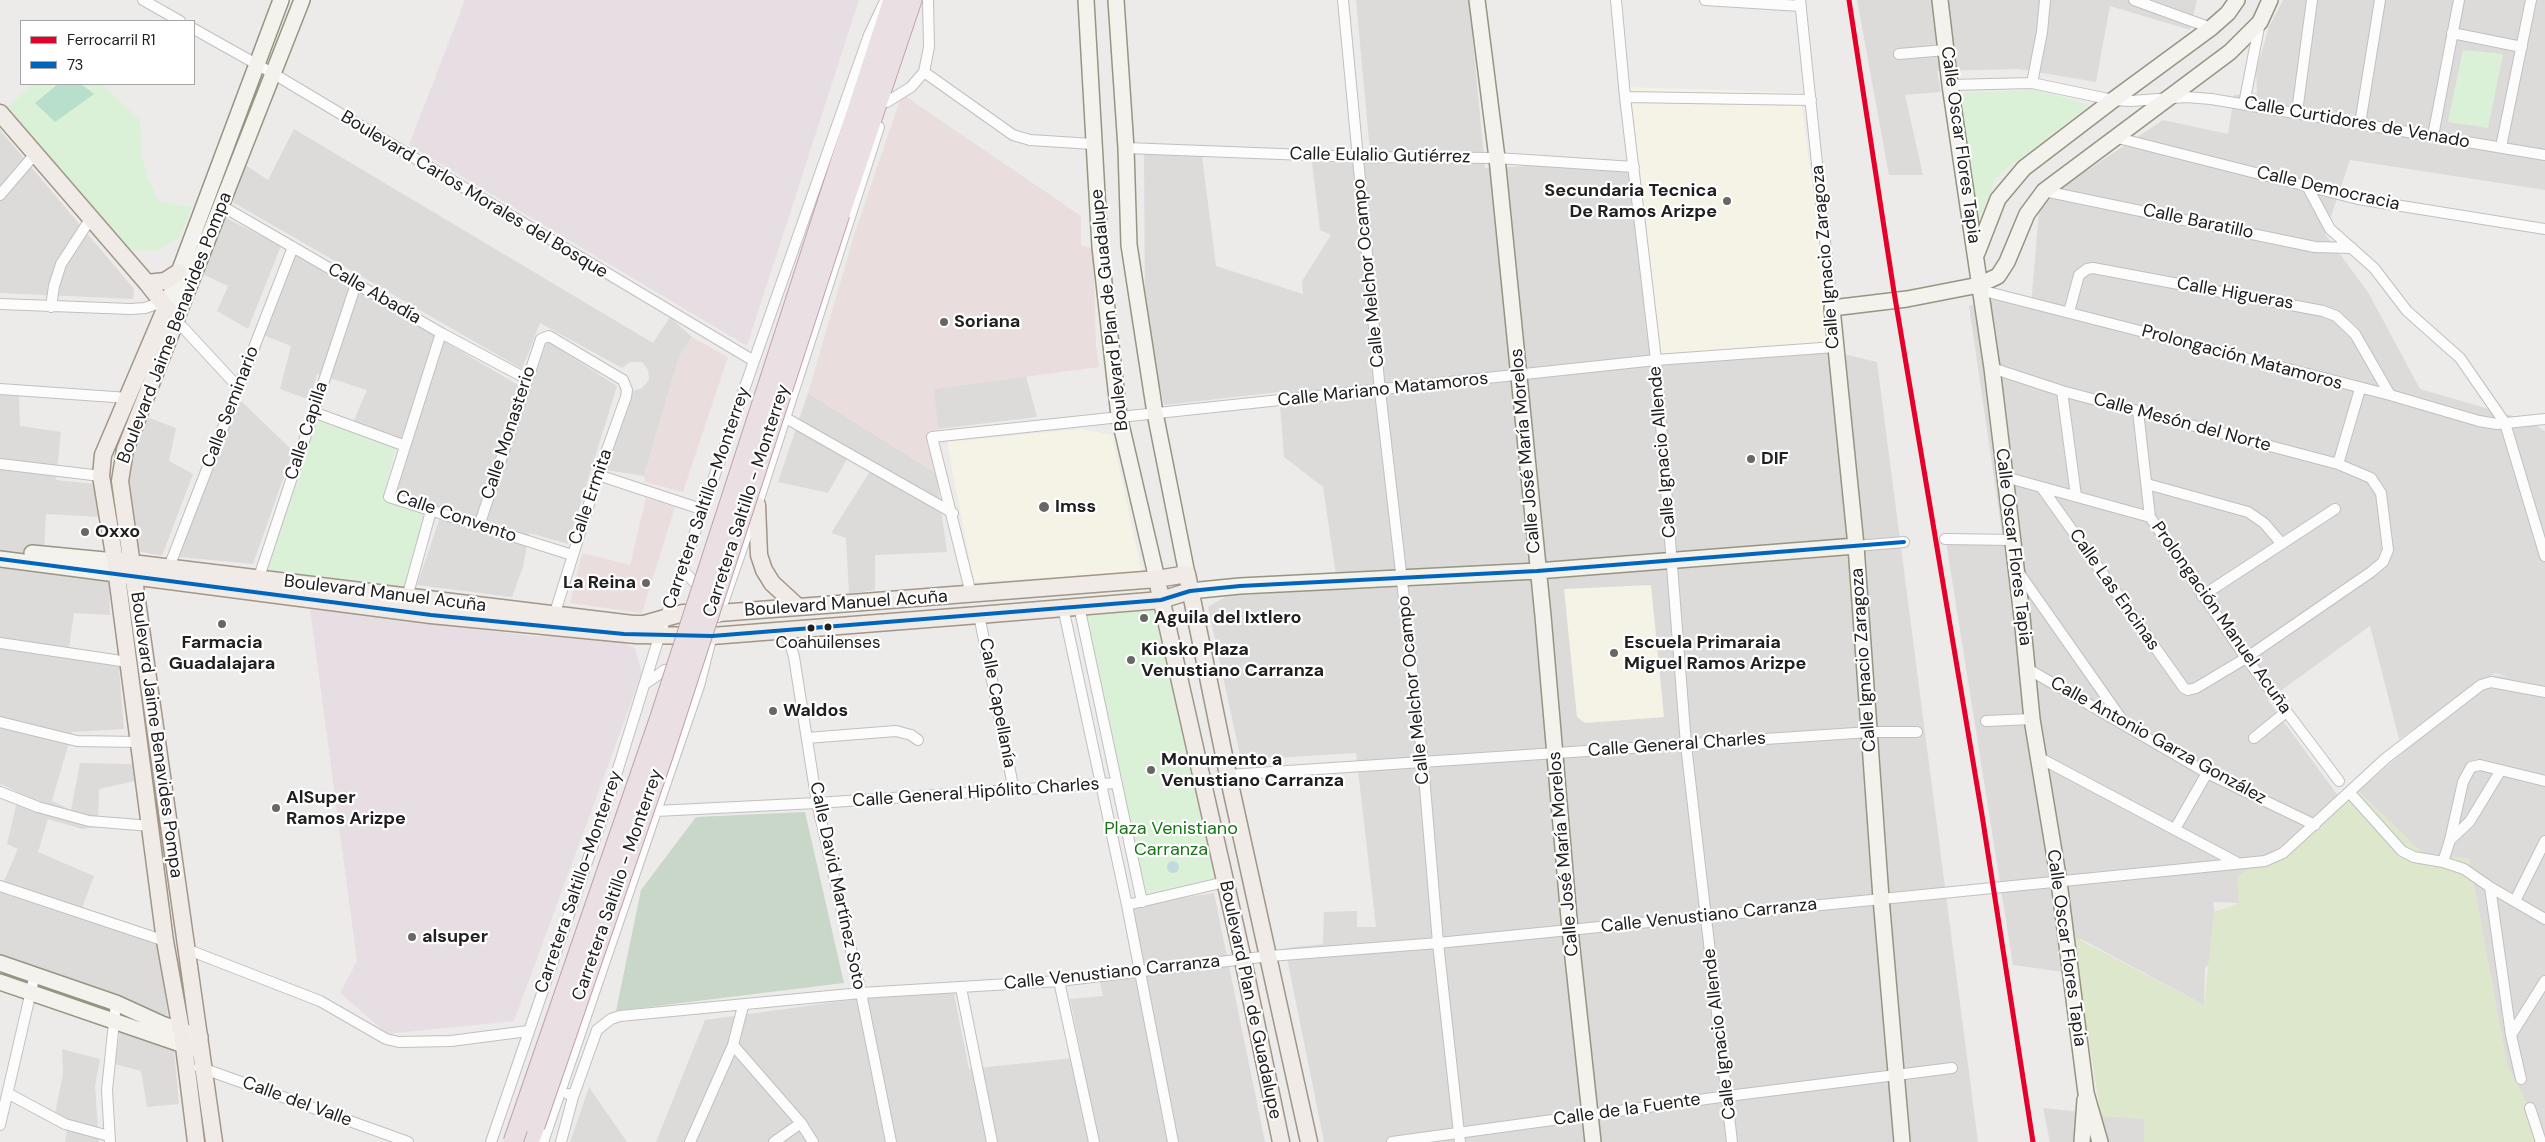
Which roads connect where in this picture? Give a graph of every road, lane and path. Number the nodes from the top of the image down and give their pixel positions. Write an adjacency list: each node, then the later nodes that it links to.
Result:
1 (143, 0): 24 (street)
2 (281, 0): 33 (street, Boulevard Jaime Benavides Pompa)
3 (302, 0): 35 (street, Boulevard Jaime Benavides Pompa)
4 (886, 0): 80 (street, Carretera Saltillo-Monterrey)
5 (893, 0): 61 (highway, Carretera Saltillo - Monterrey)
6 (912, 0): 31 (highway, Carretera Saltillo - Monterrey)
7 (928, 0): 34 (street)
8 (1086, 0): 49 (street, Boulevard Plan de Guadalupe)
9 (1116, 0): 51 (street, Boulevard Plan de Guadalupe)
10 (1343, 0): 54 (street, Calle Melchor Ocampo)
11 (1477, 0): 55 (street, Calle José María Morelos)
12 (1616, 0): 38 (street, Calle Ignacio Allende)
13 (1705, 0): 23 (street)
14 (1940, 0): 30 (street, Calle Oscar Flores Tapia)
15 (2045, 0): 36 (street)
16 (2134, 0): 26 (street)
17 (2237, 0): 26 (street)
18 (2270, 0): 25 (street)
19 (2312, 0): 45 (street)
20 (2380, 0): 46 (street)
21 (2459, 0): 28 (street)
22 (2531, 0): 29 (street)
23 (1801, 3): 40 (street, Calle Ignacio Zaragoza)
24 (178, 20)
25 (2260, 22): 39 (street); 43 (street)
26 (2211, 28): 41 (street)
27 (195, 30): 33 (street, Boulevard Carlos Morales del Bosque)
28 (2452, 32): 29 (street); 47 (street)
29 (2522, 47): 50 (street)
30 (1946, 50): 32 (street); 37 (street, Calle Oscar Flores Tapia)
31 (895, 53): 42 (street); 61 (highway, Carretera Saltillo - Monterrey)
32 (1899, 54)
33 (256, 65): 35 (street, Boulevard Carlos Morales del Bosque); 67 (street, Boulevard Jaime Benavides Pompa)
34 (924, 72): 42 (street); 49 (street)
35 (274, 74): 60 (street, Boulevard Jaime Benavides Pompa); 80 (street, Boulevard Carlos Morales del Bosque)
36 (2032, 83): 37 (street, Calle Curtidores de Venado); 41 (street, Calle Curtidores de Venado)
37 (1950, 85): 66 (street, Calle Oscar Flores Tapia)
38 (1625, 97): 40 (street); 56 (street, Calle Ignacio Allende)
39 (2168, 98): 41 (street, Calle Curtidores de Venado); 43 (street, Calle Curtidores de Venado); 48 (street)
40 (1812, 100): 74 (street, Calle Ignacio Zaragoza)
41 (2112, 100): 66 (street)
42 (887, 102): 96 (street)
43 (2244, 104): 45 (street, Calle Curtidores de Venado)
44 (0, 112): 52 (main road)
45 (2297, 112): 46 (street, Calle Curtidores de Venado)
46 (2360, 124): 47 (street, Calle Curtidores de Venado)
47 (2433, 136): 50 (street, Calle Curtidores de Venado)
48 (2114, 137): 57 (street, Calle Democracia); 58 (street)
49 (1092, 144): 95 (street, Boulevard Plan de Guadalupe)
50 (2501, 147): 53 (street, Calle Curtidores de Venado)
51 (1126, 148): 54 (street, Calle Eulalio Gutiérrez); 94 (street, Boulevard Plan de Guadalupe)
52 (35, 154): 59 (street); 62 (main road)
53 (2545, 154)
54 (1357, 157): 55 (street, Calle Eulalio Gutiérrez); 88 (street, Calle Melchor Ocampo)
55 (1497, 158): 56 (street, Calle Eulalio Gutiérrez); 82 (street, Calle José María Morelos)
56 (1634, 166): 79 (street, Calle Ignacio Allende)
57 (2307, 186): 63 (street, Calle Democracia); 65 (street)
58 (2044, 191): 65 (street, Calle Baratillo); 70 (street)
59 (0, 195)
60 (222, 206): 64 (street, Calle Abadía); 76 (street, Boulevard Jaime Benavides Pompa)
61 (833, 209): 248 (highway, Carretera Saltillo - Monterrey, bridge); 256 (highway, Carretera Saltillo - Monterrey, bridge)
62 (91, 218): 68 (main road); 73 (street)
63 (2545, 229)
64 (293, 247): 69 (street, Calle Abadía); 85 (street, Calle Seminario)
65 (2352, 248): 98 (street)
66 (1975, 257): 70 (street, Calle Oscar Flores Tapia)
67 (178, 272): 68 (main road); 72 (street, Boulevard Jaime Benavides Pompa)
68 (147, 283): 72 (main road)
69 (356, 284): 77 (street, Calle Abadía); 93 (street, Calle Capilla)
70 (1979, 287): 74 (street); 75 (street, Prolongación Matamoros); 81 (street, Calle Oscar Flores Tapia)
71 (0, 304): 73 (street)
72 (164, 304): 73 (street); 76 (main road); 91 (main road, Boulevard Jaime Benavides Pompa)
73 (51, 307)
74 (1832, 308): 78 (street, Calle Ignacio Zaragoza)
75 (2069, 312): 87 (street, Prolongación Matamoros); 90 (street, Calle Higueras)
76 (176, 320): 85 (street); 129 (main road, Boulevard Jaime Benavides Pompa)
77 (441, 333): 83 (street, Calle Abadía); 99 (street)
78 (1835, 347): 79 (street, Calle Mariano Matamoros); 119 (street, Calle Ignacio Zaragoza)
79 (1656, 360): 82 (street, Calle Mariano Matamoros); 124 (street, Calle Ignacio Allende)
80 (754, 361): 110 (street, Carretera Saltillo-Monterrey)
81 (1992, 368): 89 (street, Calle Mesón del Norte); 104 (street, Calle Oscar Flores Tapia)
82 (1519, 376): 88 (street, Calle Mariano Matamoros); 130 (street, Calle José María Morelos)
83 (527, 379): 84 (street, Calle Monasterio); 114 (street, Calle Monasterio)
84 (623, 380): 102 (street, Calle Ermita)
85 (238, 386): 125 (street, Calle Seminario)
86 (0, 389): 91 (street)
87 (2360, 389): 90 (street, Prolongación Matamoros); 101 (street)
88 (1380, 391): 94 (street, Calle Mariano Matamoros); 133 (street, Calle Melchor Ocampo)
89 (2062, 391): 92 (street, Calle Mesón del Norte); 107 (street)
90 (2390, 395): 98 (street, Prolongación Matamoros)
91 (128, 398): 103 (main road, Boulevard Jaime Benavides Pompa)
92 (2138, 411): 101 (street, Calle Mesón del Norte); 105 (street, Prolongación Manuel Acuña)
93 (312, 412): 99 (street); 132 (street, Calle Capilla)
94 (1155, 413): 95 (street, Calle Mariano Matamoros); 131 (street, Boulevard Plan de Guadalupe)
95 (1119, 416): 112 (street, Calle Mariano Matamoros); 134 (street, Boulevard Plan de Guadalupe)
96 (784, 418): 108 (street); 112 (street)
97 (2545, 419): 98 (street)
98 (2505, 423): 122 (street)
99 (404, 445): 111 (street, Calle Convento)
100 (0, 464): 103 (street)
101 (2338, 464): 151 (street, Calle Mesón del Norte)
102 (598, 475): 110 (street); 121 (street, Calle Ermita)
103 (101, 476): 126 (main road, Boulevard Jaime Benavides Pompa)
104 (2005, 477): 106 (street); 116 (street, Calle Oscar Flores Tapia)
105 (2147, 484): 113 (street, Prolongación Manuel Acuña); 118 (street)
106 (2042, 488): 107 (street); 151 (street, Calle Las Encinas)
107 (2076, 496): 113 (street)
108 (757, 505): 135 (street); 142 (main road)
109 (2335, 509): 118 (street)
110 (704, 510): 127 (street, Carretera Saltillo-Monterrey)
111 (431, 511): 114 (street, Calle Convento); 140 (street)
112 (953, 513): 137 (street)
113 (2150, 517): 138 (street, Prolongación Manuel Acuña)
114 (479, 526): 121 (street, Calle Convento)
115 (1945, 539): 116 (street)
116 (2013, 540): 128 (street, Calle Oscar Flores Tapia)
117 (1904, 542): 119 (street, Boulevard Manuel Acuña)
118 (2282, 544): 138 (street)
119 (1856, 546): 124 (street, Boulevard Manuel Acuña); 164 (street, Calle Ignacio Zaragoza)
120 (0, 548): 126 (street, Boulevard Manuel Acuña)
121 (572, 555): 146 (street, Calle Ermita)
122 (2545, 556)
123 (0, 558): 126 (street, Boulevard Manuel Acuña)
124 (1672, 561): 130 (street, Boulevard Manuel Acuña); 171 (street, Calle Ignacio Allende)
125 (169, 567): 129 (main road, Boulevard Manuel Acuña); 132 (main road, Boulevard Manuel Acuña)
126 (116, 568): 129 (main road, Boulevard Manuel Acuña); 152 (main road, Boulevard Jaime Benavides Pompa)
127 (682, 569): 135 (street); 145 (street, Carretera Saltillo-Monterrey)
128 (2016, 569): 155 (street, Calle Oscar Flores Tapia); 163 (street)
129 (133, 570): 140 (main road, Boulevard Manuel Acuña); 186 (main road, Boulevard Jaime Benavides Pompa)
130 (1537, 571): 133 (street, Boulevard Manuel Acuña); 173 (street, Calle José María Morelos)
131 (1187, 574): 134 (main road, Boulevard Manuel Acuña); 136 (main road, Boulevard Plan de Guadalupe)
132 (259, 578): 140 (main road, Boulevard Manuel Acuña)
133 (1402, 578): 136 (street, Boulevard Manuel Acuña); 175 (street, Calle Melchor Ocampo)
134 (1157, 579): 137 (main road, Boulevard Manuel Acuña); 139 (main road, Boulevard Plan de Guadalupe)
135 (732, 581): 143 (street)
136 (1190, 591): 139 (main road, Boulevard Manuel Acuña); 178 (main road, Boulevard Plan de Guadalupe)
137 (971, 594): 142 (main road, Boulevard Manuel Acuña)
138 (2202, 596): 151 (street, Prolongación Manuel Acuña)
139 (1161, 600): 141 (main road, Boulevard Manuel Acuña); 199 (main road, Boulevard Plan de Guadalupe)
140 (406, 605): 146 (main road, Boulevard Manuel Acuña)
141 (1071, 606): 144 (main road, Boulevard Manuel Acuña); 153 (street); 154 (street)
142 (798, 607): 143 (main road, Boulevard Manuel Acuña)
143 (719, 614): 145 (main road, Boulevard Manuel Acuña); 149 (street)
144 (979, 615): 147 (main road, Boulevard Manuel Acuña); 183 (street, Calle Capellanía)
145 (667, 616): 146 (main road, Boulevard Manuel Acuña); 148 (street, Carretera Saltillo-Monterrey)
146 (552, 621): 148 (main road, Boulevard Manuel Acuña)
147 (786, 629): 149 (main road, Boulevard Manuel Acuña); 168 (street, Calle David Martínez Soto)
148 (660, 634): 149 (main road, Boulevard Manuel Acuña); 156 (street, Carretera Saltillo-Monterrey)
149 (712, 636): 157 (street)
150 (0, 643): 152 (street)
151 (2246, 658): 159 (street, Prolongación Manuel Acuña)
152 (128, 662): 172 (main road, Boulevard Jaime Benavides Pompa)
153 (1091, 663): 154 (street); 166 (street)
154 (1076, 664): 167 (street)
155 (2028, 669): 160 (street, Calle Oscar Flores Tapia); 163 (street, Calle Antonio Garza González)
156 (646, 683): 157 (street); 228 (street, Carretera Saltillo-Monterrey)
157 (699, 686): 188 (street)
158 (2545, 692): 185 (street, Calle Venustiano Carranza)
159 (2286, 712): 169 (street); 179 (street, Prolongación Manuel Acuña)
160 (2032, 719): 161 (street); 174 (street, Calle Oscar Flores Tapia)
161 (1986, 721)
162 (0, 722): 172 (street)
163 (2127, 727): 177 (street, Calle Antonio Garza González)
164 (1870, 732): 165 (street, Calle General Charles); 171 (street, Calle General Charles); 203 (street, Calle Ignacio Zaragoza)
165 (1917, 732)
166 (1106, 734): 167 (street); 181 (street)
167 (1091, 736): 182 (street)
168 (807, 738): 170 (street); 187 (street, Calle David Martínez Soto)
169 (2254, 738)
170 (918, 740)
171 (1686, 745): 173 (street, Calle General Charles); 208 (street, Calle Ignacio Allende)
172 (140, 749): 186 (main road); 190 (main road, Boulevard Jaime Benavides Pompa)
173 (1555, 753): 175 (street, Calle General Charles); 210 (street, Calle José María Morelos)
174 (2038, 757): 191 (street); 200 (street, Calle Oscar Flores Tapia)
175 (1422, 763): 178 (street, Calle General Charles); 212 (street, Calle Melchor Ocampo)
176 (2501, 770): 180 (street); 192 (street); 192 (street)
177 (2207, 773): 189 (street, Calle Antonio Garza González); 191 (street)
178 (1228, 775): 214 (main road, Boulevard Plan de Guadalupe)
179 (2339, 781)
180 (2545, 781)
181 (1116, 783): 182 (street, Calle General Hipólito Charles); 194 (street)
182 (1101, 785): 183 (street, Calle General Hipólito Charles); 195 (street)
183 (1014, 791): 187 (street, Calle General Hipólito Charles)
184 (0, 792): 190 (street)
185 (2350, 793): 189 (street, Calle Venustiano Carranza); 197 (street)
186 (166, 800): 198 (main road, Boulevard Jaime Benavides Pompa)
187 (817, 803): 188 (street, Calle General Hipólito Charles); 224 (street, Calle David Martínez Soto)
188 (656, 811): 238 (street)
189 (2315, 825): 196 (street, Calle Venustiano Carranza)
190 (151, 826): 207 (main road, Boulevard Jaime Benavides Pompa)
191 (2176, 829): 196 (street)
192 (2450, 840): 197 (street)
193 (2545, 841): 205 (street)
194 (1133, 860): 195 (street); 204 (street)
195 (1118, 862): 206 (street)
196 (2236, 862): 200 (street, Calle Venustiano Carranza)
197 (2443, 862): 202 (street)
198 (175, 877): 207 (main road); 213 (main road, Boulevard Jaime Benavides Pompa)
199 (1225, 882): 204 (street); 215 (main road, Boulevard Plan de Guadalupe)
200 (2059, 882): 203 (street, Calle Venustiano Carranza); 239 (street, Calle Oscar Flores Tapia)
201 (0, 886): 211 (street)
202 (2490, 887): 205 (street); 229 (street)
203 (1881, 898): 208 (street, Calle Venustiano Carranza); 236 (street, Calle Ignacio Zaragoza)
204 (1142, 902): 206 (street)
205 (2515, 902): 209 (street)
206 (1126, 905): 217 (street)
207 (162, 910): 211 (main road, Boulevard Jaime Benavides Pompa)
208 (1706, 917): 210 (street, Calle Venustiano Carranza); 241 (street, Calle Ignacio Allende)
209 (2545, 918)
210 (1570, 930): 212 (street, Calle Venustiano Carranza); 244 (street, Calle José María Morelos)
211 (166, 941): 230 (main road, Boulevard Jaime Benavides Pompa)
212 (1438, 943): 214 (street, Calle Venustiano Carranza); 249 (street, Calle Melchor Ocampo)
213 (186, 949): 228 (street); 231 (main road, Boulevard Jaime Benavides Pompa)
214 (1270, 956): 215 (street, Calle Venustiano Carranza); 266 (main road, Boulevard Plan de Guadalupe)
215 (1243, 960): 217 (street, Calle Venustiano Carranza); 265 (main road, Boulevard Plan de Guadalupe)
216 (0, 963): 218 (street)
217 (1138, 971): 219 (street, Calle Venustiano Carranza); 264 (street)
218 (35, 974): 223 (street); 225 (street)
219 (1059, 981): 222 (street, Calle Venustiano Carranza); 263 (street)
220 (2545, 981): 229 (street)
221 (0, 982): 223 (street)
222 (961, 988): 224 (street, Calle Venustiano Carranza); 262 (street)
223 (31, 992): 227 (street); 240 (street)
224 (861, 993): 226 (street, Calle Venustiano Carranza); 261 (street, Calle David Martínez Soto)
225 (116, 1003): 227 (street); 230 (street)
226 (742, 1006): 232 (street); 242 (street, Calle Venustiano Carranza)
227 (112, 1021): 230 (street); 250 (street)
228 (528, 1031): 255 (street, Carretera Saltillo-Monterrey)
229 (2512, 1035): 237 (street)
230 (182, 1039): 231 (street); 233 (main road, Boulevard Jaime Benavides Pompa)
231 (201, 1044): 234 (main road, Boulevard Jaime Benavides Pompa)
232 (733, 1045): 245 (street); 258 (street)
233 (186, 1064): 234 (street, Calle del Valle); 252 (main road, Boulevard Jaime Benavides Pompa)
234 (205, 1068): 253 (main road, Boulevard Jaime Benavides Pompa); 254 (street, Calle del Valle)
235 (1952, 1068): 236 (street, Calle de la Fuente)
236 (1896, 1076): 241 (street, Calle de la Fuente); 270 (street, Calle Ignacio Zaragoza)
237 (2521, 1079)
238 (562, 1089): 242 (street); 248 (street)
239 (2086, 1093): 271 (street, Calle Oscar Flores Tapia); 272 (street, Calle Oscar Flores Tapia)
240 (9, 1094): 246 (street); 250 (street)
241 (1728, 1096): 244 (street, Calle de la Fuente); 269 (street, Calle Ignacio Allende)
242 (574, 1097): 257 (street, Calle Venustiano Carranza)
243 (2530, 1108): 251 (street)
244 (1589, 1116): 249 (street, Calle de la Fuente); 268 (street, Calle José María Morelos)
245 (801, 1123): 259 (street); 260 (street)
246 (0, 1125)
247 (2545, 1125): 251 (street)
248 (536, 1137)
249 (1459, 1138): 267 (street, Calle de la Fuente)
250 (110, 1139)
251 (2540, 1139)
252 (196, 1142)
253 (214, 1142)
254 (408, 1142)
255 (491, 1142)
256 (513, 1142)
257 (561, 1142)
258 (690, 1142)
259 (774, 1142)
260 (813, 1142)
261 (891, 1142)
262 (992, 1142)
263 (1094, 1142)
264 (1173, 1142)
265 (1281, 1142)
266 (1309, 1142)
267 (1392, 1142)
268 (1593, 1142)
269 (1732, 1142)
270 (1902, 1142)
271 (2082, 1142)
272 (2100, 1142)

